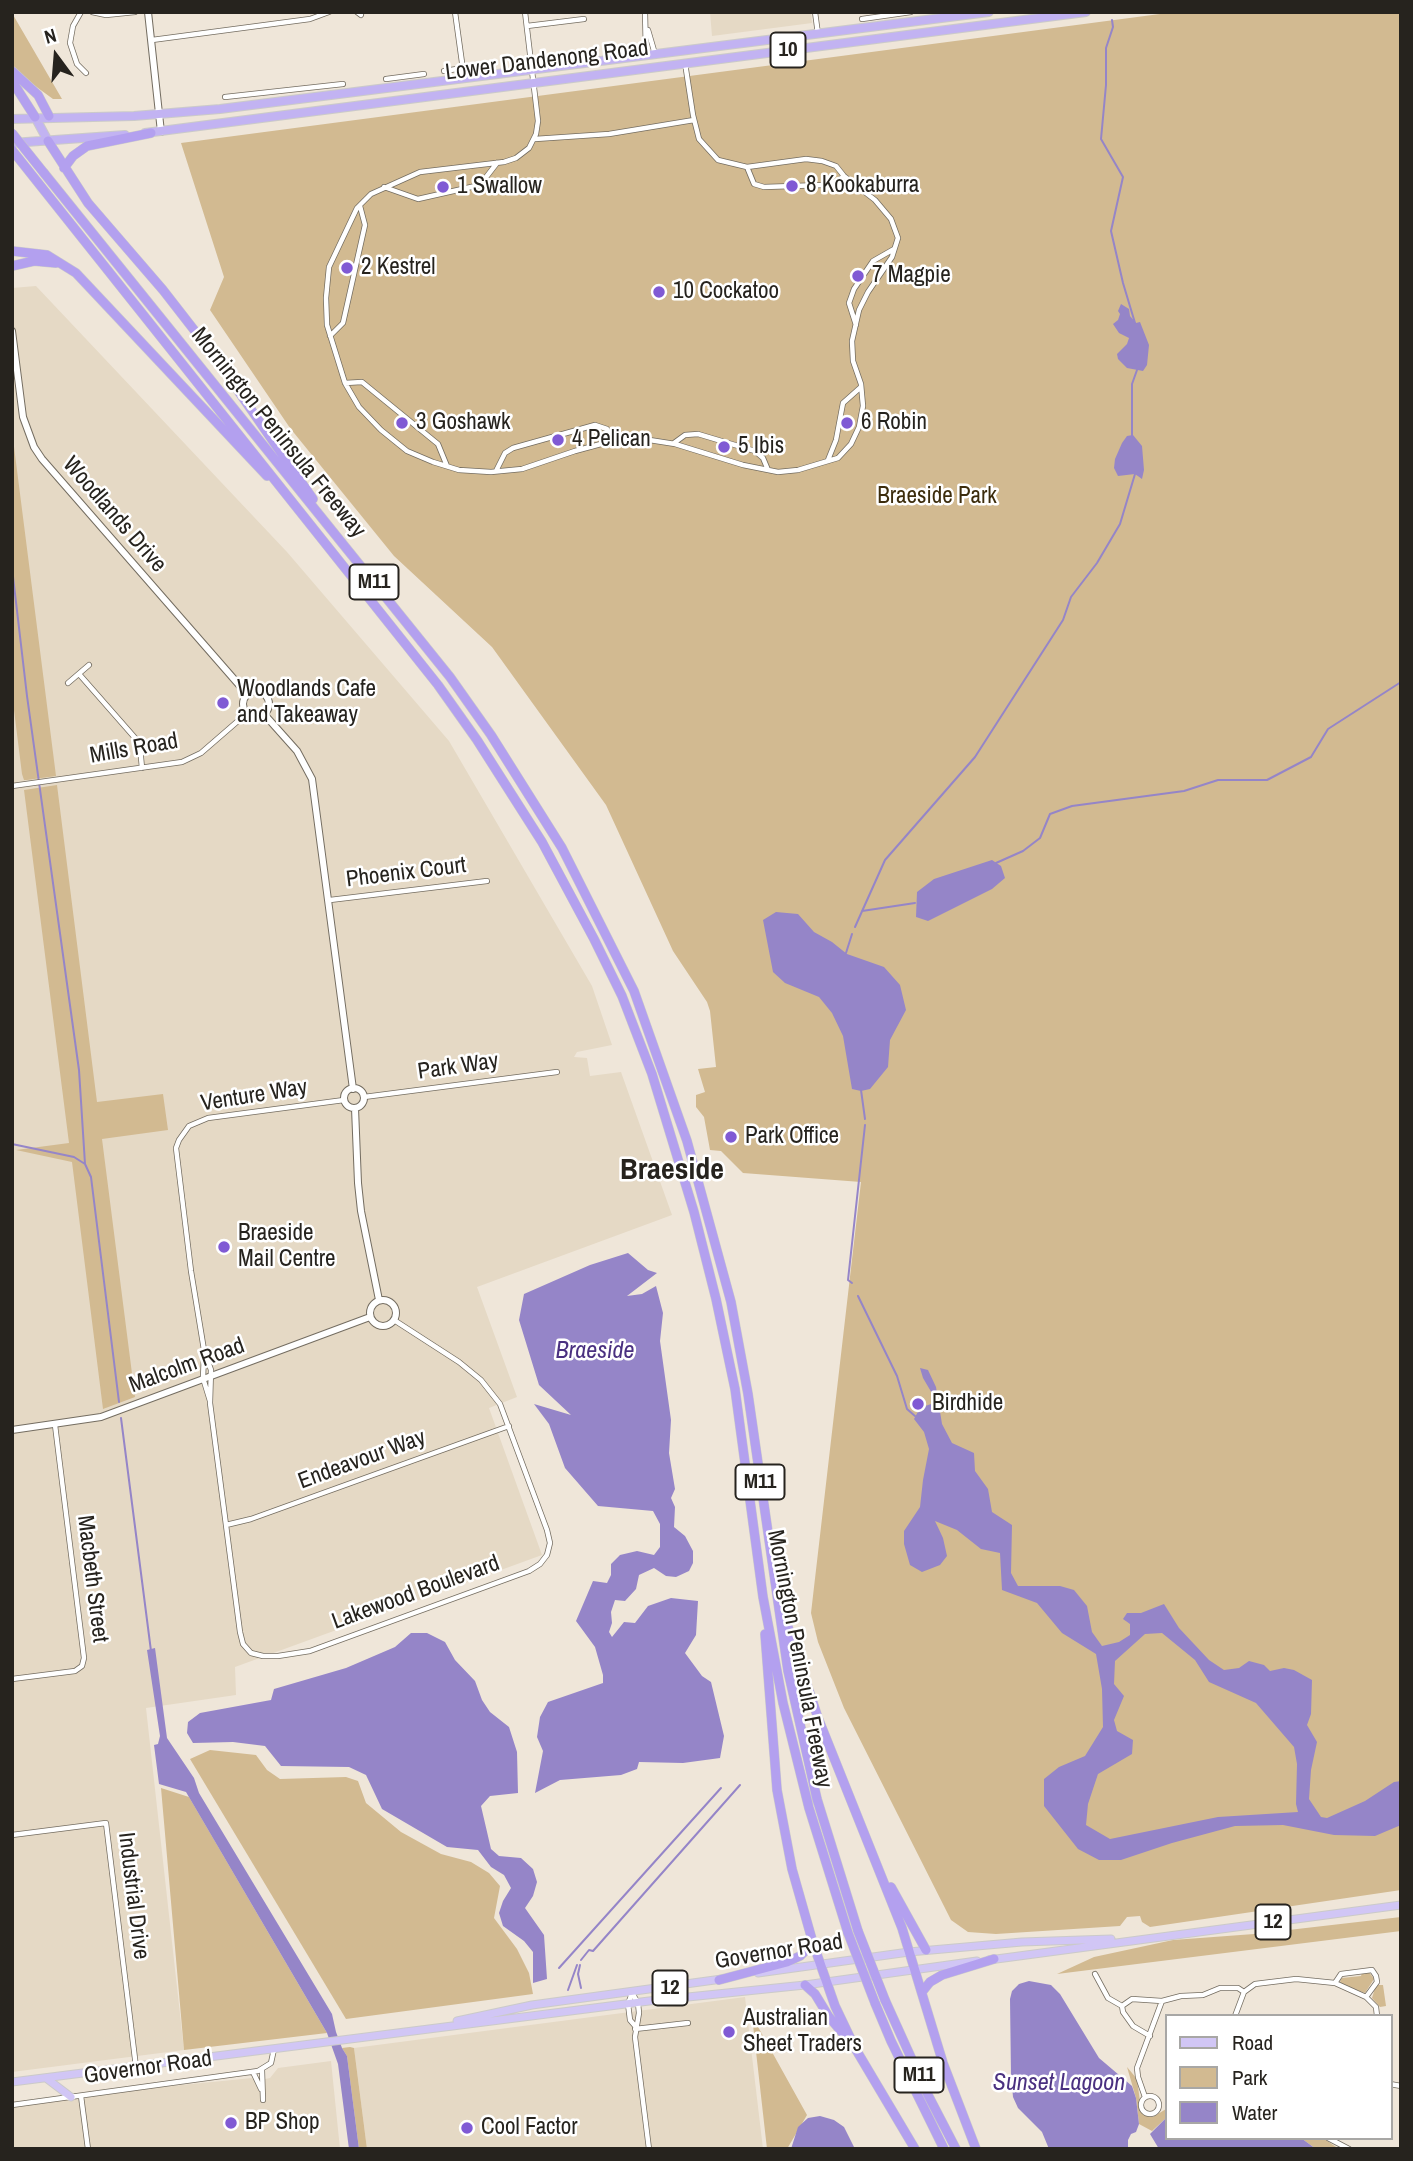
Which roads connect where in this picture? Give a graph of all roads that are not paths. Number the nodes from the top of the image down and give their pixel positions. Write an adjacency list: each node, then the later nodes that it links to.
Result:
1 (81, 12): 26 (street)
2 (92, 12): 3 (street)
3 (135, 12)
4 (148, 12): 19 (street)
5 (329, 12): 19 (street)
6 (456, 12): 22 (street)
7 (525, 12): 15 (street)
8 (645, 12): 16 (street)
9 (815, 12): 18 (street)
10 (911, 12): 14 (street, Lower Dandenong Road)
11 (1086, 12): 17 (highway, Lower Dandenong Road / 10)
12 (982, 13): 14 (highway, Lower Dandenong Road / 10); 17 (street)
13 (584, 19): 15 (street)
14 (862, 20): 18 (highway, Lower Dandenong Road / 10)
15 (527, 26): 23 (street)
16 (647, 26): 20 (street); 20 (street)
17 (981, 26): 21 (highway, Lower Dandenong Road / 10)
18 (818, 34): 20 (highway, Lower Dandenong Road / 10)
19 (152, 40): 40 (street)
20 (651, 55): 23 (highway, Lower Dandenong Road / 10)
21 (685, 63): 32 (highway, Lower Dandenong Road / 10); 44 (street)
22 (463, 68): 25 (street, Lower Dandenong Road); 30 (street)
23 (532, 70): 30 (highway, Lower Dandenong Road / 10); 32 (street)
24 (12, 71): 41 (highway)
25 (444, 71)
26 (86, 73)
27 (424, 74): 28 (street, Lower Dandenong Road)
28 (398, 77): 29 (street, Lower Dandenong Road); 35 (street)
29 (386, 79)
30 (464, 79): 35 (highway, Lower Dandenong Road / 10)
31 (12, 81): 42 (highway)
32 (533, 82): 45 (highway, Lower Dandenong Road / 10); 48 (street)
33 (343, 84): 34 (street, Lower Dandenong Road)
34 (331, 86): 36 (street); 38 (street, Lower Dandenong Road)
35 (399, 87): 36 (highway, Lower Dandenong Road / 10)
36 (339, 95): 39 (highway, Lower Dandenong Road / 10)
37 (225, 97): 38 (street, Lower Dandenong Road)
38 (239, 97): 39 (street, Lower Dandenong Road)
39 (220, 109): 40 (highway, Lower Dandenong Road / 10)
40 (160, 114): 41 (highway, Lower Dandenong Road / 10); 45 (street)
41 (49, 116): 42 (highway, Lower Dandenong Road / 10)
42 (35, 117): 43 (highway, Lower Dandenong Road / 10); 49 (highway)
43 (12, 119)
44 (694, 120): 48 (street); 53 (street)
45 (161, 132): 47 (highway, Lower Dandenong Road / 10)
46 (12, 133): 76 (highway, Mornington Peninsula Freeway / M11, bridge)
47 (151, 133): 49 (highway, Lower Dandenong Road / 10); 54 (highway)
48 (534, 139): 52 (street)
49 (48, 141): 50 (highway, Lower Dandenong Road / 10); 54 (highway)
50 (12, 143)
51 (12, 150): 73 (highway, Mornington Peninsula Freeway / M11)
52 (498, 163): 56 (street); 56 (street)
53 (747, 167): 55 (street); 55 (street)
54 (65, 168): 76 (highway)
55 (844, 176): 58 (street)
56 (383, 187): 57 (street)
57 (359, 206): 64 (street); 64 (street)
58 (895, 249): 62 (street); 62 (street)
59 (12, 251): 61 (highway)
60 (12, 266): 61 (highway)
61 (68, 267): 73 (highway)
62 (856, 326): 66 (street)
63 (12, 331): 78 (street, Woodlands Drive)
64 (330, 337): 65 (street)
65 (345, 383): 70 (street); 70 (street)
66 (861, 387): 69 (street); 69 (street)
67 (618, 441): 68 (street); 72 (street); 72 (street)
68 (673, 443): 71 (street); 71 (street)
69 (827, 461): 71 (street)
70 (448, 466): 72 (street)
71 (768, 470)
72 (496, 471)
73 (311, 523): 102 (highway, Mornington Peninsula Freeway / M11)
74 (89, 665): 75 (street)
75 (79, 674): 77 (street); 81 (street)
76 (450, 677): 101 (highway, Mornington Peninsula Freeway / M11)
77 (68, 683)
78 (247, 694): 79 (street); 80 (street)
79 (246, 714): 80 (street); 81 (street, Mills Road)
80 (264, 714): 84 (street)
81 (142, 768): 82 (street, Mills Road)
82 (12, 786)
83 (487, 881): 84 (street, Phoenix Court)
84 (330, 900): 86 (street)
85 (557, 1072): 87 (street, Park Way)
86 (353, 1088): 87 (street); 88 (street)
87 (364, 1097): 89 (street)
88 (344, 1100): 89 (street); 93 (street, Venture Way)
89 (355, 1108): 90 (street)
90 (379, 1300): 91 (street); 92 (street)
91 (370, 1317): 92 (street); 94 (street, Malcolm Road)
92 (394, 1320): 98 (street, Lakewood Boulevard)
93 (204, 1350): 94 (street, Venture Way); 95 (street, Venture Way)
94 (211, 1375): 95 (street, Malcolm Road); 96 (street, Lakewood Boulevard)
95 (203, 1378): 96 (street, Lakewood Boulevard); 97 (street, Malcolm Road)
96 (210, 1403): 100 (street, Lakewood Boulevard)
97 (55, 1424): 99 (street, Malcolm Road); 103 (street, Macbeth Street)
98 (509, 1426): 100 (street, Endeavour Way); 100 (street, Lakewood Boulevard)
99 (12, 1430)
100 (226, 1525)
101 (777, 1595): 105 (highway); 123 (highway, Mornington Peninsula Freeway / M11, bridge)
102 (763, 1597): 108 (highway); 123 (highway, Mornington Peninsula Freeway / M11, bridge)
103 (12, 1679)
104 (12, 1835): 136 (street, Industrial Drive)
105 (880, 1871): 109 (highway); 110 (highway)
106 (1401, 1905): 107 (main road, Governor Road / 12)
107 (1145, 1938): 109 (main road, Governor Road / 12); 111 (main road, Governor Road / 12)
108 (813, 1942): 112 (highway); 115 (highway)
109 (926, 1950): 110 (main road, Governor Road / 12)
110 (909, 1952): 112 (main road, Governor Road / 12); 113 (highway)
111 (994, 1959): 113 (main road, Governor Road / 12); 119 (highway)
112 (820, 1964): 115 (main road, Governor Road / 12); 116 (highway)
113 (915, 1969): 116 (main road, Governor Road / 12); 119 (highway)
114 (1095, 1974): 127 (street)
115 (719, 1980): 121 (main road, Governor Road / 12)
116 (827, 1982): 118 (main road, Governor Road / 12); 135 (highway)
117 (1335, 1983): 120 (street); 122 (street); 122 (street)
118 (805, 1985): 125 (main road, Governor Road / 12); 135 (highway)
119 (922, 1992): 154 (highway)
120 (1244, 1992): 124 (street); 128 (street)
121 (632, 1993): 125 (street); 126 (street); 132 (main road, Governor Road / 12)
122 (1366, 1997): 129 (street)
123 (880, 2001): 152 (highway, Mornington Peninsula Freeway / M11); 153 (highway, Mornington Peninsula Freeway / M11)
124 (1162, 2001): 127 (street); 133 (street)
125 (638, 2003): 126 (main road, Governor Road / 12); 131 (street)
126 (628, 2004): 131 (street); 132 (main road, Governor Road / 12)
127 (1122, 2006): 133 (street)
128 (1236, 2014)
129 (1377, 2014)
130 (688, 2023): 131 (street)
131 (636, 2028): 150 (street)
132 (422, 2030): 134 (main road, Governor Road / 12)
133 (1150, 2036): 144 (street)
134 (274, 2048): 136 (main road, Governor Road / 12); 137 (street)
135 (855, 2048): 151 (highway)
136 (136, 2067): 139 (main road, Governor Road / 12)
137 (262, 2070): 138 (street, Governor Road); 141 (street)
138 (253, 2072): 141 (street); 142 (street, Governor Road)
139 (46, 2078): 140 (main road, Governor Road / 12); 143 (main road)
140 (12, 2082)
141 (261, 2090): 145 (street)
142 (81, 2096): 143 (street, Governor Road); 149 (street)
143 (71, 2097): 147 (street, Governor Road)
144 (1145, 2097): 146 (street); 146 (street)
145 (263, 2100)
146 (1163, 2103)
147 (12, 2105)
148 (1332, 2140): 155 (street)
149 (88, 2149)
150 (649, 2149)
151 (915, 2149)
152 (944, 2149)
153 (956, 2149)
154 (976, 2149)
155 (1349, 2149)

